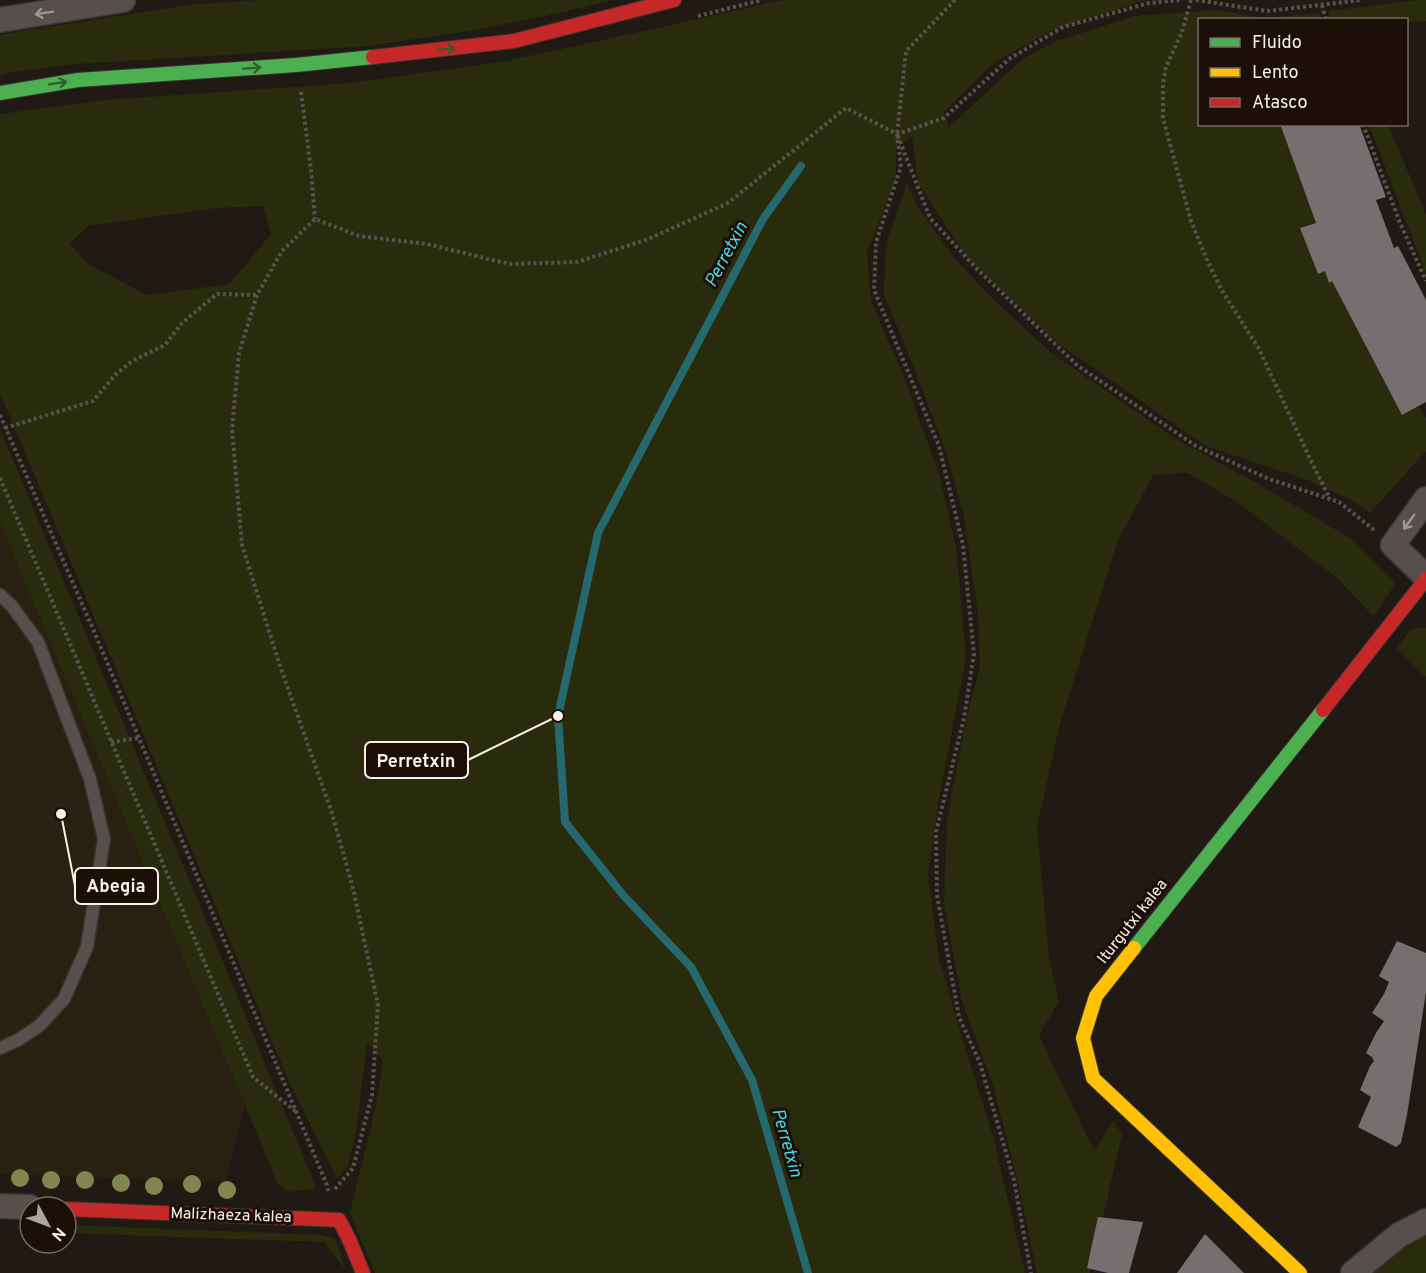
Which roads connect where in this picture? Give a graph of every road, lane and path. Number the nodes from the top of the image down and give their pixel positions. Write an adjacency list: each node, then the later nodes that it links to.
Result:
1 (123, 0): 11 (street, one-way to 11)
2 (674, 0): 13 (street, one-way to 2)
3 (955, 0): 15 (path)
4 (1171, 0): 5 (path); 15 (path)
5 (1183, 0)
6 (1191, 0): 23 (path)
7 (1196, 0): 9 (path)
8 (1362, 0): 9 (path)
9 (1322, 5): 10 (path)
10 (1325, 18)
11 (0, 20)
12 (301, 86): 16 (path)
13 (0, 93)
14 (1364, 126): 17 (path)
15 (897, 134): 16 (path); 23 (path); 36 (path)
16 (315, 219): 18 (path)
17 (1426, 281)
18 (257, 295): 20 (path); 30 (path)
19 (0, 416): 20 (path)
20 (5, 428): 27 (path)
21 (0, 478): 28 (path)
22 (1426, 499): 24 (street, one-way to 24)
23 (1330, 500): 24 (path)
24 (1393, 545): 25 (street)
25 (1426, 578): 37 (street, Iturgutxi kalea)
26 (0, 595): 29 (lane)
27 (139, 738): 28 (path); 30 (path)
28 (111, 742): 30 (path)
29 (0, 1048)
30 (297, 1113)
31 (0, 1206): 32 (street)
32 (18, 1207)
33 (78, 1209): 35 (street, Malizhaeza kalea)
34 (1426, 1221): 38 (street)
35 (363, 1273)
36 (1031, 1273)
37 (1300, 1273)
38 (1353, 1273)

